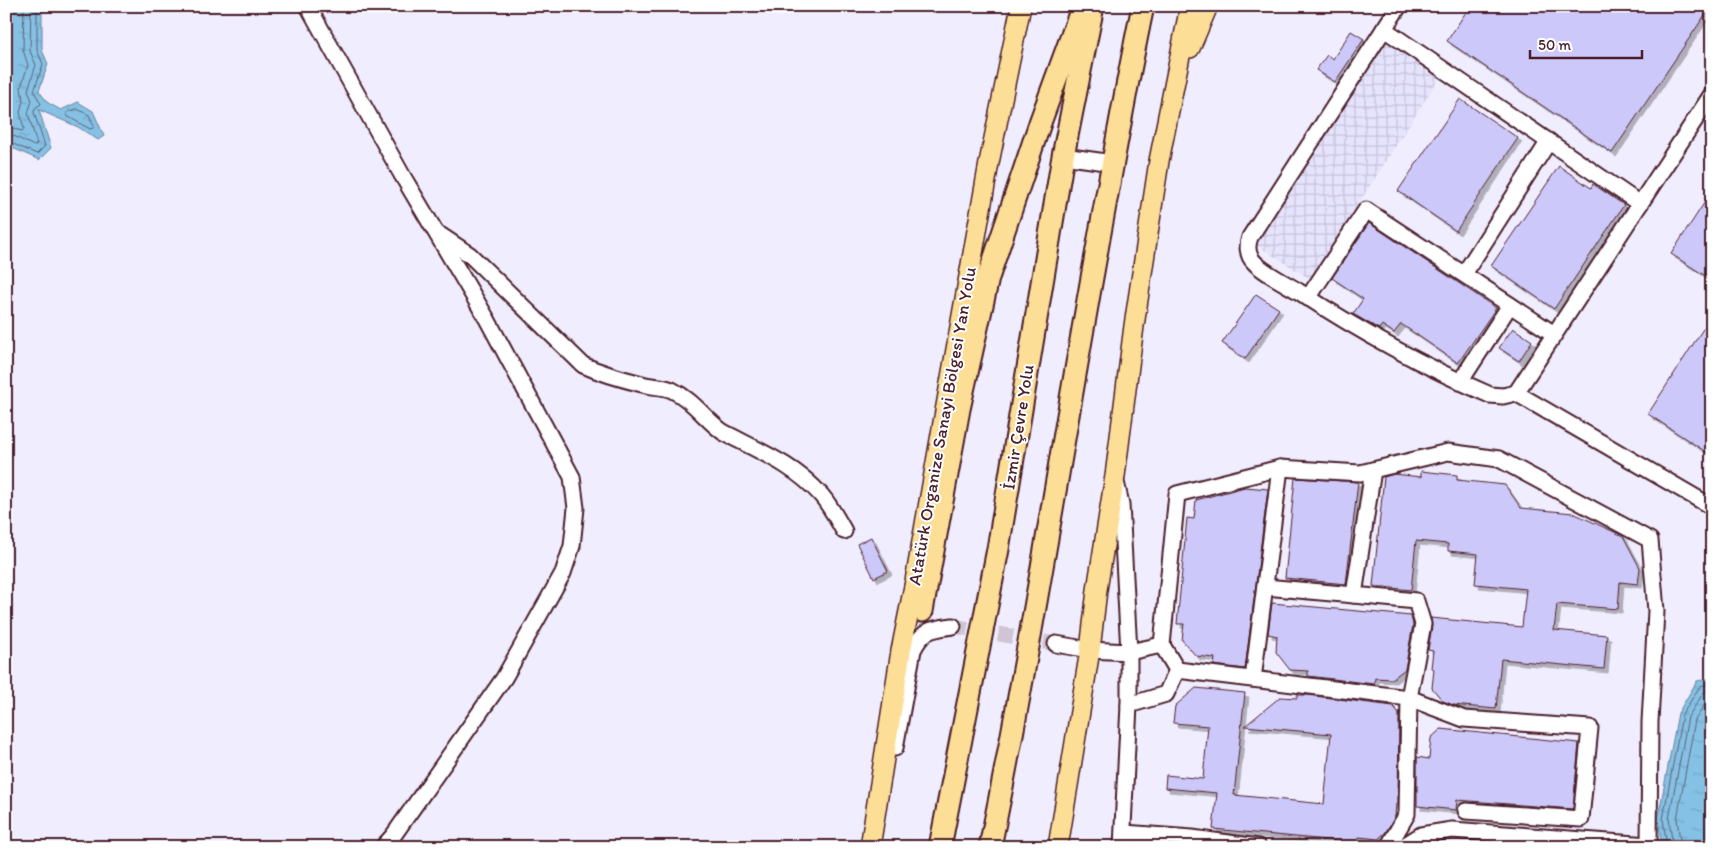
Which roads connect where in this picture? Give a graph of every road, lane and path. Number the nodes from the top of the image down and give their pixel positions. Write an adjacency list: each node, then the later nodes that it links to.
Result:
1 (308, 6): 16 (street)
2 (1021, 6): 44 (main road, Atatürk Organize Sanayi Bölgesi Yan Yolu)
3 (1083, 6): 30 (highway)
4 (1094, 6): 13 (highway, İzmir Çevre Yolu)
5 (1143, 6): 14 (highway)
6 (1190, 6): 10 (main road)
7 (1208, 6): 10 (main road)
8 (1399, 6): 9 (street)
9 (1384, 29): 12 (street); 18 (street)
10 (1174, 83): 25 (main road)
11 (1712, 94): 15 (street)
12 (1549, 142): 15 (street); 17 (street)
13 (1063, 156): 14 (street); 40 (highway, İzmir Çevre Yolu)
14 (1113, 163): 47 (highway)
15 (1640, 204): 20 (street)
16 (435, 231): 27 (street); 43 (street)
17 (1464, 274): 18 (street); 19 (street)
18 (1308, 298): 21 (street)
19 (1510, 305): 20 (street); 21 (street)
20 (1554, 334): 22 (street)
21 (1460, 382): 22 (street)
22 (1516, 393): 26 (street)
23 (1280, 468): 24 (street); 28 (street); 33 (street)
24 (1373, 470): 29 (street); 52 (street)
25 (1115, 476): 34 (main road); 35 (street)
26 (1712, 507)
27 (844, 531)
28 (1265, 587): 29 (street); 37 (street)
29 (1354, 595): 38 (street)
30 (922, 611)
31 (953, 626): 44 (street)
32 (1056, 644): 34 (street)
33 (1162, 645): 35 (street); 36 (street)
34 (1090, 650): 35 (street); 48 (main road)
35 (1129, 652): 39 (street)
36 (1177, 670): 37 (street); 39 (street)
37 (1254, 679): 38 (street)
38 (1409, 698): 41 (street); 50 (street)
39 (1129, 705): 42 (street)
40 (952, 794): 45 (highway); 46 (highway, İzmir Çevre Yolu)
41 (1466, 811)
42 (1129, 840): 49 (street)
43 (383, 847)
44 (871, 847)
45 (933, 847)
46 (940, 847)
47 (990, 847)
48 (1058, 847)
49 (1258, 847)
50 (1388, 847)
51 (1402, 847): 52 (street)
52 (1649, 847)

